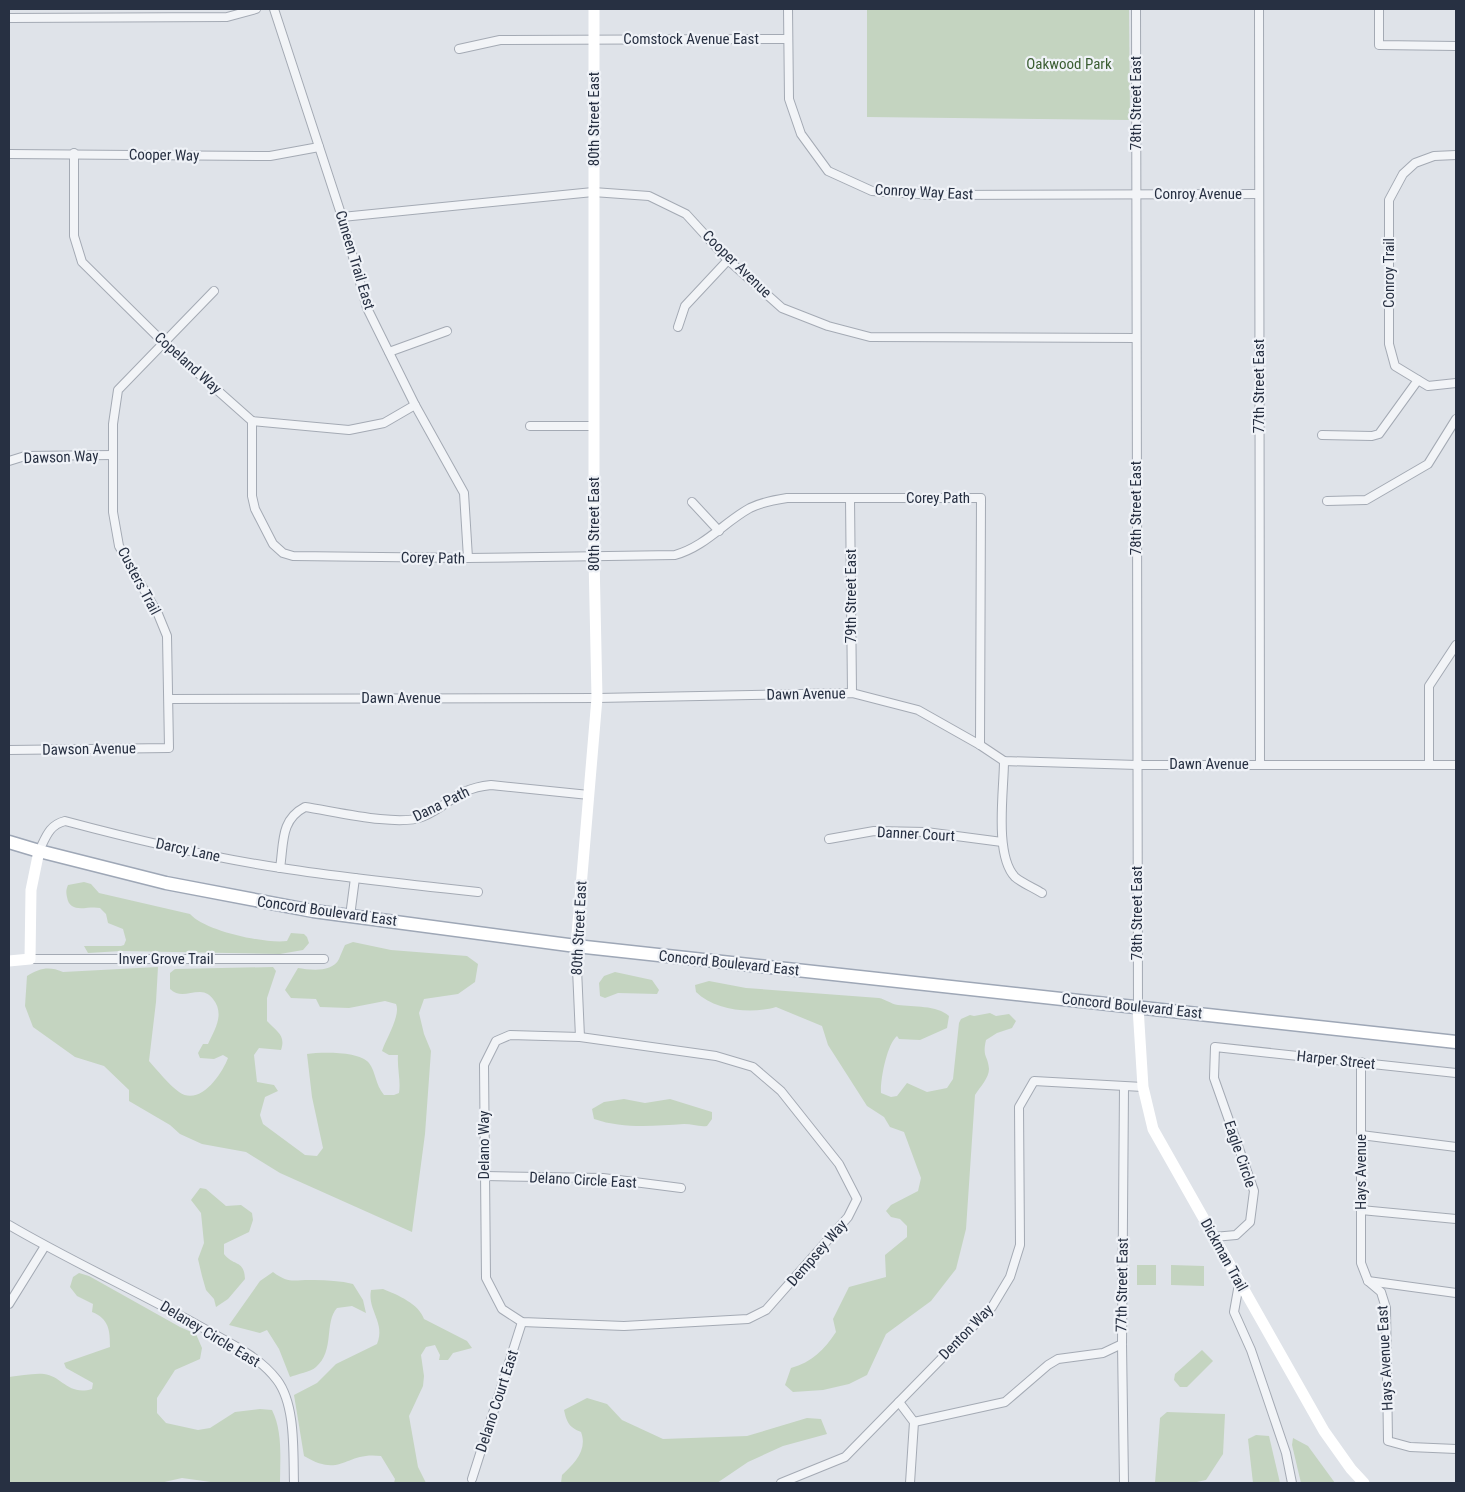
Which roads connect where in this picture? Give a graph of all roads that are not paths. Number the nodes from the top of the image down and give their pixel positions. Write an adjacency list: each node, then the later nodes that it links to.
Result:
1 (256, 9): 8 (street)
2 (274, 9): 13 (street, Cuneen Trail East)
3 (594, 9): 9 (street, 80th Street East)
4 (788, 9): 10 (street, Conroy Way East)
5 (1136, 9): 18 (street, 78th Street East)
6 (1259, 9): 19 (street, 77th Street East)
7 (1379, 9): 11 (street)
8 (9, 18)
9 (594, 38): 10 (street, Comstock Avenue East); 12 (street, Comstock Avenue East); 17 (street, 80th Street East)
10 (788, 39): 18 (street, Conroy Way East)
11 (1456, 46)
12 (459, 49)
13 (319, 147): 15 (street, Cooper Way); 20 (street, Cuneen Trail East)
14 (9, 154): 15 (street, Cooper Way)
15 (74, 154): 26 (street, Copeland Way)
16 (1456, 155): 28 (street, Conroy Trail)
17 (593, 192): 20 (street, Cooper Avenue); 21 (street, Cooper Avenue); 34 (street, 80th Street East)
18 (1136, 194): 19 (street, Conroy Avenue); 25 (street, 78th Street East)
19 (1259, 194): 52 (street, 77th Street East)
20 (342, 216): 27 (street, Cuneen Trail East)
21 (728, 260): 23 (street); 25 (street, Cooper Avenue)
22 (214, 291): 26 (street, Custers Trail)
23 (678, 327)
24 (447, 331): 27 (street)
25 (1136, 338): 53 (street, 78th Street East)
26 (163, 342): 32 (street, Copeland Way); 36 (street, Custers Trail)
27 (389, 352): 30 (street, Cuneen Trail East)
28 (1418, 380): 29 (street, Conroy Trail); 35 (street)
29 (1456, 383)
30 (415, 405): 32 (street); 43 (street, Cuneen Trail East)
31 (1456, 420): 39 (street)
32 (252, 421): 43 (street, Corey Path)
33 (530, 426): 34 (street)
34 (594, 426): 42 (street, 80th Street East)
35 (1322, 435)
36 (113, 455): 37 (street, Dawson Way); 46 (street, Custers Trail)
37 (9, 461)
38 (850, 498): 41 (street, Corey Path); 45 (street, 79th Street East); 48 (street, Corey Path)
39 (1326, 501)
40 (692, 502): 41 (street)
41 (719, 531): 42 (street, Corey Path)
42 (594, 557): 43 (street, Corey Path); 47 (street, 80th Street East)
43 (468, 558)
44 (1456, 645): 54 (street)
45 (852, 693): 47 (street, Dawn Avenue); 48 (street, Dawn Avenue)
46 (169, 698): 47 (street, Dawn Avenue); 49 (street, Custers Trail)
47 (597, 698): 56 (street, 80th Street East)
48 (980, 745): 51 (street, Dawn Avenue)
49 (169, 748): 50 (street, Dawson Avenue)
50 (9, 750)
51 (1004, 761): 53 (street, Dawn Avenue); 59 (street)
52 (1260, 764): 53 (street, Dawn Avenue); 54 (street, Dawn Avenue)
53 (1136, 765): 70 (street, 78th Street East)
54 (1429, 765): 55 (street, Dawn Avenue)
55 (1456, 765)
56 (589, 795): 61 (street, Dana Path); 66 (street, 80th Street East)
57 (829, 839): 59 (street, Danner Court)
58 (9, 842): 60 (main road, Concord Boulevard East)
59 (1002, 842): 64 (street)
60 (39, 851): 61 (street, Darcy Lane); 65 (main road, Concord Boulevard East); 67 (street)
61 (280, 868): 62 (street, Darcy Lane)
62 (355, 878): 63 (street, Darcy Lane); 65 (street)
63 (478, 892)
64 (1042, 893)
65 (350, 916): 66 (main road, Concord Boulevard East)
66 (576, 946): 70 (main road, Concord Boulevard East); 71 (street, 80th Street East)
67 (30, 959): 68 (street, Inver Grove Trail); 69 (street, Inver Grove Trail)
68 (324, 959)
69 (9, 961)
70 (1138, 1006): 72 (main road, Concord Boulevard East); 77 (street, Dickman Trail)
71 (580, 1037): 80 (street, Delano Way); 91 (street, Dempsey Way)
72 (1456, 1042)
73 (1215, 1047): 74 (street, Harper Street); 85 (street, Eagle Circle)
74 (1361, 1062): 75 (street, Harper Street); 78 (street, Hays Avenue)
75 (1456, 1073)
76 (1124, 1087): 77 (street); 92 (street, 77th Street East); 93 (street, Denton Way)
77 (1143, 1087): 85 (street, Dickman Trail)
78 (1361, 1135): 79 (street); 82 (street, Hays Avenue)
79 (1456, 1147)
80 (484, 1176): 81 (street, Delano Circle East); 91 (street, Delano Way)
81 (681, 1188)
82 (1361, 1210): 83 (street); 87 (street, Hays Avenue)
83 (1456, 1219)
84 (9, 1225): 86 (street, Delaney Circle East)
85 (1214, 1237): 88 (street, Dickman Trail)
86 (45, 1246): 90 (street); 97 (street, Delaney Circle East)
87 (1368, 1281): 89 (street); 95 (street, Hays Avenue East)
88 (1239, 1284): 101 (street); 102 (street, Dickman Trail)
89 (1456, 1293)
90 (9, 1304)
91 (522, 1322): 96 (street, Delano Court East)
92 (1122, 1344): 94 (street); 100 (street, 77th Street East)
93 (899, 1402): 94 (street); 98 (street, Denton Way)
94 (914, 1422): 99 (street)
95 (1456, 1449)
96 (472, 1479)
97 (294, 1483)
98 (781, 1483)
99 (910, 1483)
100 (1124, 1483)
101 (1292, 1483)
102 (1364, 1483)

